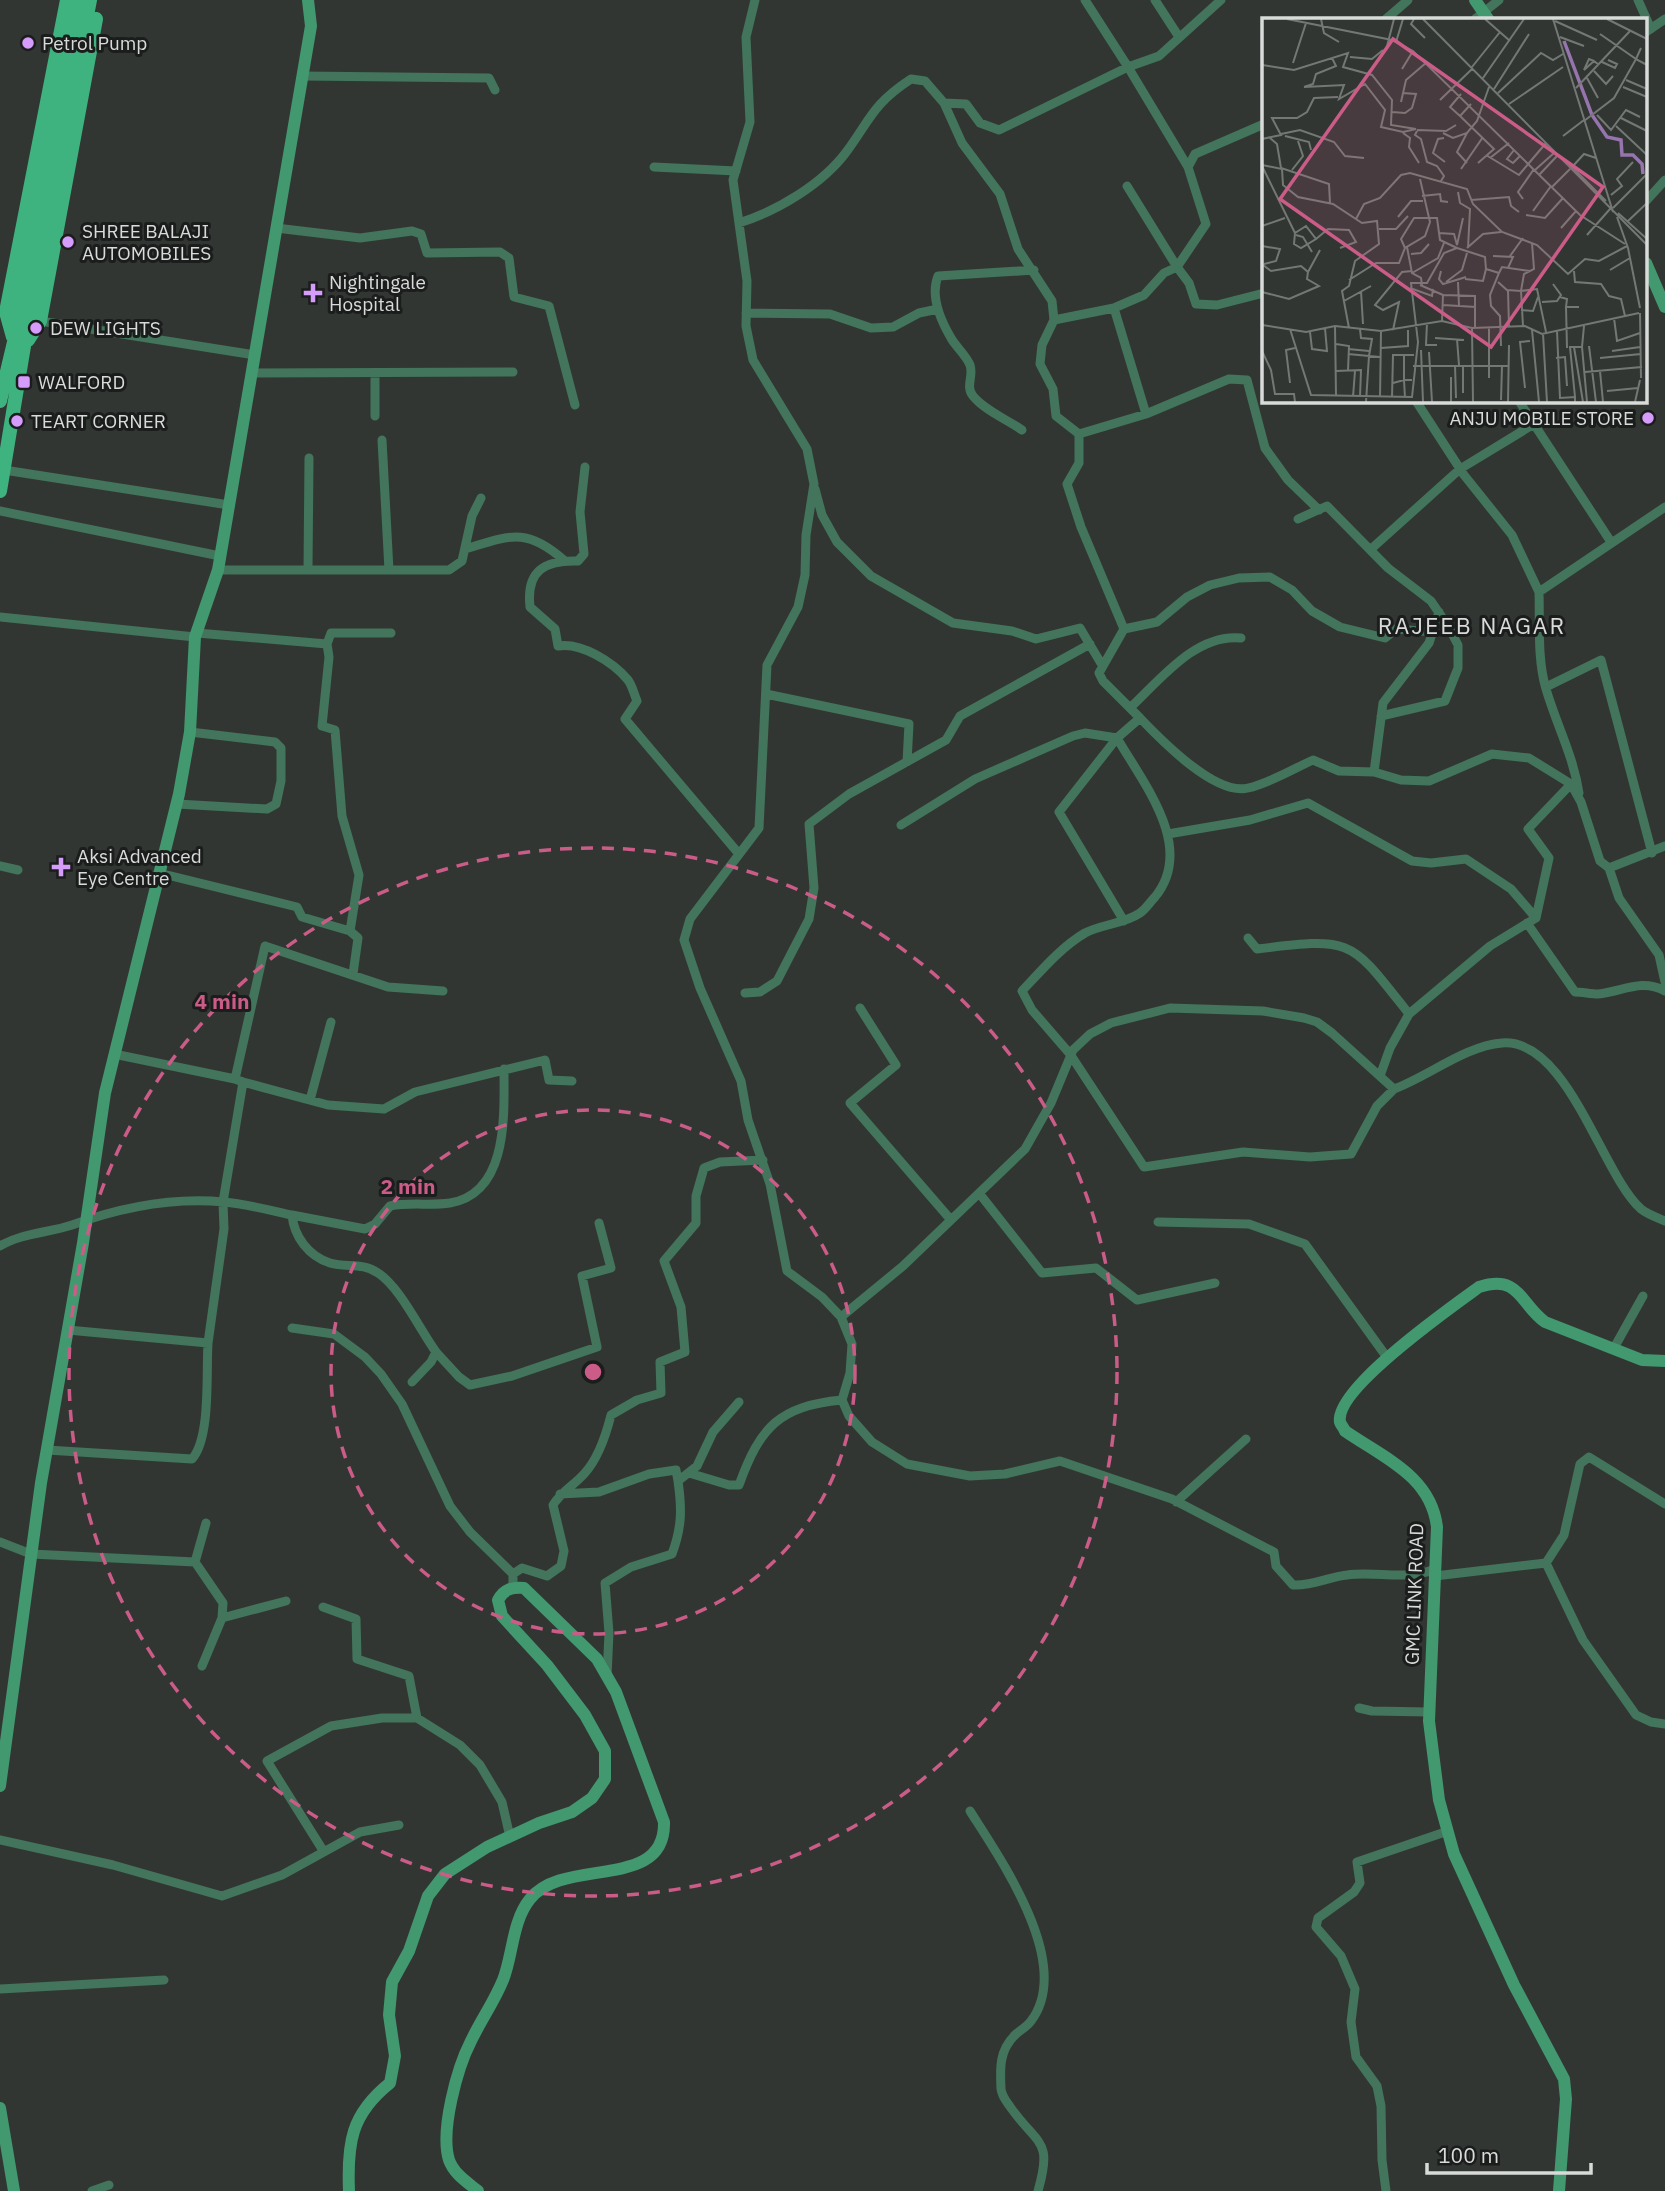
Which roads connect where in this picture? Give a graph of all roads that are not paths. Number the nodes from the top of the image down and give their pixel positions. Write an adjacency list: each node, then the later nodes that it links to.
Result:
1 (67, 0): 40 (main road)
2 (79, 0): 40 (main road)
3 (90, 0): 40 (main road)
4 (99, 0): 40 (main road)
5 (308, 0): 20 (street)
6 (755, 0): 26 (street)
7 (1085, 0): 19 (street)
8 (1155, 0): 18 (street)
9 (1221, 0): 18 (street)
10 (1408, 0): 14 (street)
11 (1499, 0): 13 (street)
12 (1638, 0): 15 (street)
13 (1480, 12)
14 (1387, 18)
15 (1644, 18)
16 (1665, 19): 17 (street)
17 (1648, 31)
18 (1179, 37): 19 (street)
19 (1129, 67): 22 (street); 25 (street)
20 (302, 76): 21 (street); 31 (street)
21 (495, 90)
22 (944, 103): 30 (street); 34 (street)
23 (1262, 125): 25 (street)
24 (654, 167): 26 (street)
25 (1188, 167): 32 (street)
26 (736, 171): 30 (street)
27 (1665, 180): 29 (street)
28 (1127, 186): 32 (street)
29 (1648, 199)
30 (739, 223): 39 (street)
31 (276, 228): 43 (street); 50 (street)
32 (1177, 267): 35 (street); 37 (street)
33 (1648, 268): 36 (street)
34 (1034, 270): 38 (street); 41 (street)
35 (1262, 294)
36 (1665, 307)
37 (1114, 308): 41 (street); 51 (street)
38 (938, 309): 39 (street); 54 (street)
39 (746, 313): 61 (street)
40 (19, 315): 42 (main road); 42 (main road); 43 (street)
41 (1054, 320): 55 (street)
42 (19, 344): 47 (main road); 60 (main road)
43 (254, 355): 45 (street)
44 (513, 372): 46 (street)
45 (251, 373): 46 (street); 64 (street)
46 (375, 373): 52 (street)
47 (0, 401)
48 (1417, 402): 59 (street)
49 (1520, 402): 53 (street)
50 (575, 405)
51 (1146, 414): 55 (street); 66 (street)
52 (375, 416)
53 (1534, 424): 59 (street); 69 (street)
54 (1023, 430)
55 (1079, 434): 80 (street)
56 (382, 440): 76 (street)
57 (309, 458): 74 (street)
58 (585, 467): 73 (street)
59 (1460, 469): 71 (street); 77 (street)
60 (4, 470): 62 (main road); 64 (street)
61 (814, 484): 86 (street); 89 (street)
62 (0, 491)
63 (481, 498): 70 (street)
64 (229, 505): 72 (street)
65 (1665, 507): 69 (street)
66 (1319, 510): 68 (street); 71 (street)
67 (0, 511): 72 (street)
68 (1298, 520)
69 (1612, 542): 77 (street)
70 (465, 549): 73 (street); 76 (street)
71 (1370, 550): 78 (street)
72 (220, 556): 75 (street)
73 (565, 561): 104 (street)
74 (308, 569): 75 (street); 76 (street)
75 (218, 570): 83 (street)
76 (389, 570)
77 (1539, 592): 88 (street)
78 (1439, 612): 81 (street); 91 (street)
79 (0, 617): 83 (street)
80 (1124, 629): 81 (street); 87 (street)
81 (1433, 632): 91 (street)
82 (391, 633): 85 (street)
83 (196, 636): 85 (street); 93 (street)
84 (1241, 638): 90 (street)
85 (327, 644): 111 (street)
86 (1090, 644): 87 (street); 95 (street)
87 (1102, 665): 90 (street)
88 (1545, 687): 98 (street); 103 (street)
89 (766, 694): 95 (street); 104 (street)
90 (1130, 708): 92 (street)
91 (1381, 716): 96 (street)
92 (1140, 718): 94 (street); 96 (street)
93 (190, 732): 99 (street); 99 (street)
94 (1116, 738): 100 (street); 101 (street); 109 (street)
95 (907, 762): 117 (street)
96 (1374, 772): 97 (street)
97 (1572, 784): 98 (street); 110 (street)
98 (1581, 802): 106 (street)
99 (177, 804): 108 (street)
100 (901, 825)
101 (1168, 834): 109 (street); 110 (street)
102 (1665, 846): 103 (street)
103 (1652, 853): 106 (street)
104 (739, 854): 129 (street)
105 (0, 866): 107 (street)
106 (1609, 868): 114 (street)
107 (18, 870)
108 (159, 873): 111 (street); 121 (street)
109 (1124, 921): 122 (street)
110 (1531, 921): 116 (street); 119 (street)
111 (350, 931): 113 (street)
112 (1248, 938): 119 (street)
113 (353, 974): 115 (street); 125 (street)
114 (1665, 982)
115 (443, 991)
116 (1665, 991)
117 (745, 993)
118 (860, 1008): 134 (street)
119 (1409, 1014): 124 (street)
120 (331, 1022): 128 (street)
121 (114, 1054): 125 (street); 133 (street)
122 (1070, 1054): 124 (street); 127 (street); 130 (street)
123 (504, 1069): 126 (street); 128 (street); 132 (street)
124 (1380, 1076): 127 (street)
125 (239, 1081): 128 (street); 131 (street)
126 (572, 1081)
127 (1394, 1089): 135 (street)
128 (310, 1100)
129 (763, 1160): 141 (street); 156 (street)
130 (979, 1193): 134 (street); 139 (street)
131 (223, 1202): 132 (street); 133 (street); 144 (street)
132 (292, 1215): 146 (street)
133 (87, 1218): 138 (street); 143 (street)
134 (951, 1220): 141 (street)
135 (1665, 1221)
136 (1158, 1222): 147 (street)
137 (599, 1223): 146 (street)
138 (0, 1245)
139 (1215, 1283)
140 (1643, 1296): 145 (street)
141 (841, 1317): 150 (street)
142 (292, 1328): 165 (street)
143 (68, 1330): 144 (street); 153 (street)
144 (208, 1343): 153 (street)
145 (1614, 1348): 147 (street, GMC LINK ROAD); 148 (street, GMC LINK ROAD)
146 (436, 1352): 149 (street)
147 (1386, 1356): 164 (street, GMC LINK ROAD)
148 (1665, 1361)
149 (412, 1382)
150 (842, 1400): 154 (street); 157 (street)
151 (739, 1402): 154 (street)
152 (1246, 1439): 157 (street)
153 (47, 1450): 161 (street)
154 (689, 1473): 155 (street)
155 (678, 1481): 156 (street); 170 (street)
156 (560, 1494): 165 (street)
157 (1177, 1502): 164 (street)
158 (1665, 1504): 163 (street)
159 (206, 1523): 162 (street)
160 (0, 1542): 161 (street)
161 (31, 1554): 162 (street); 175 (street)
162 (195, 1562): 168 (street)
163 (1546, 1563): 164 (street); 174 (street)
164 (1435, 1572): 172 (street, GMC LINK ROAD)
165 (513, 1580): 170 (street); 179 (street)
166 (286, 1601): 168 (street)
167 (323, 1606): 173 (street)
168 (222, 1618): 169 (street)
169 (202, 1666)
170 (607, 1678): 190 (street)
171 (1359, 1708): 172 (street)
172 (1429, 1712): 178 (street, GMC LINK ROAD)
173 (417, 1718): 179 (street); 181 (street)
174 (1665, 1724)
175 (0, 1786)
176 (970, 1811): 191 (street)
177 (399, 1825): 181 (street)
178 (1448, 1832): 192 (street); 193 (street, GMC LINK ROAD)
179 (510, 1837): 189 (street)
180 (0, 1840): 181 (street)
181 (324, 1852)
182 (164, 1980): 183 (street)
183 (0, 1989)
184 (0, 2108): 185 (street)
185 (3, 2149): 187 (street)
186 (108, 2185): 188 (street)
187 (14, 2191)
188 (92, 2191)
189 (349, 2191)
190 (478, 2191)
191 (1038, 2191)
192 (1386, 2191)
193 (1559, 2191)

